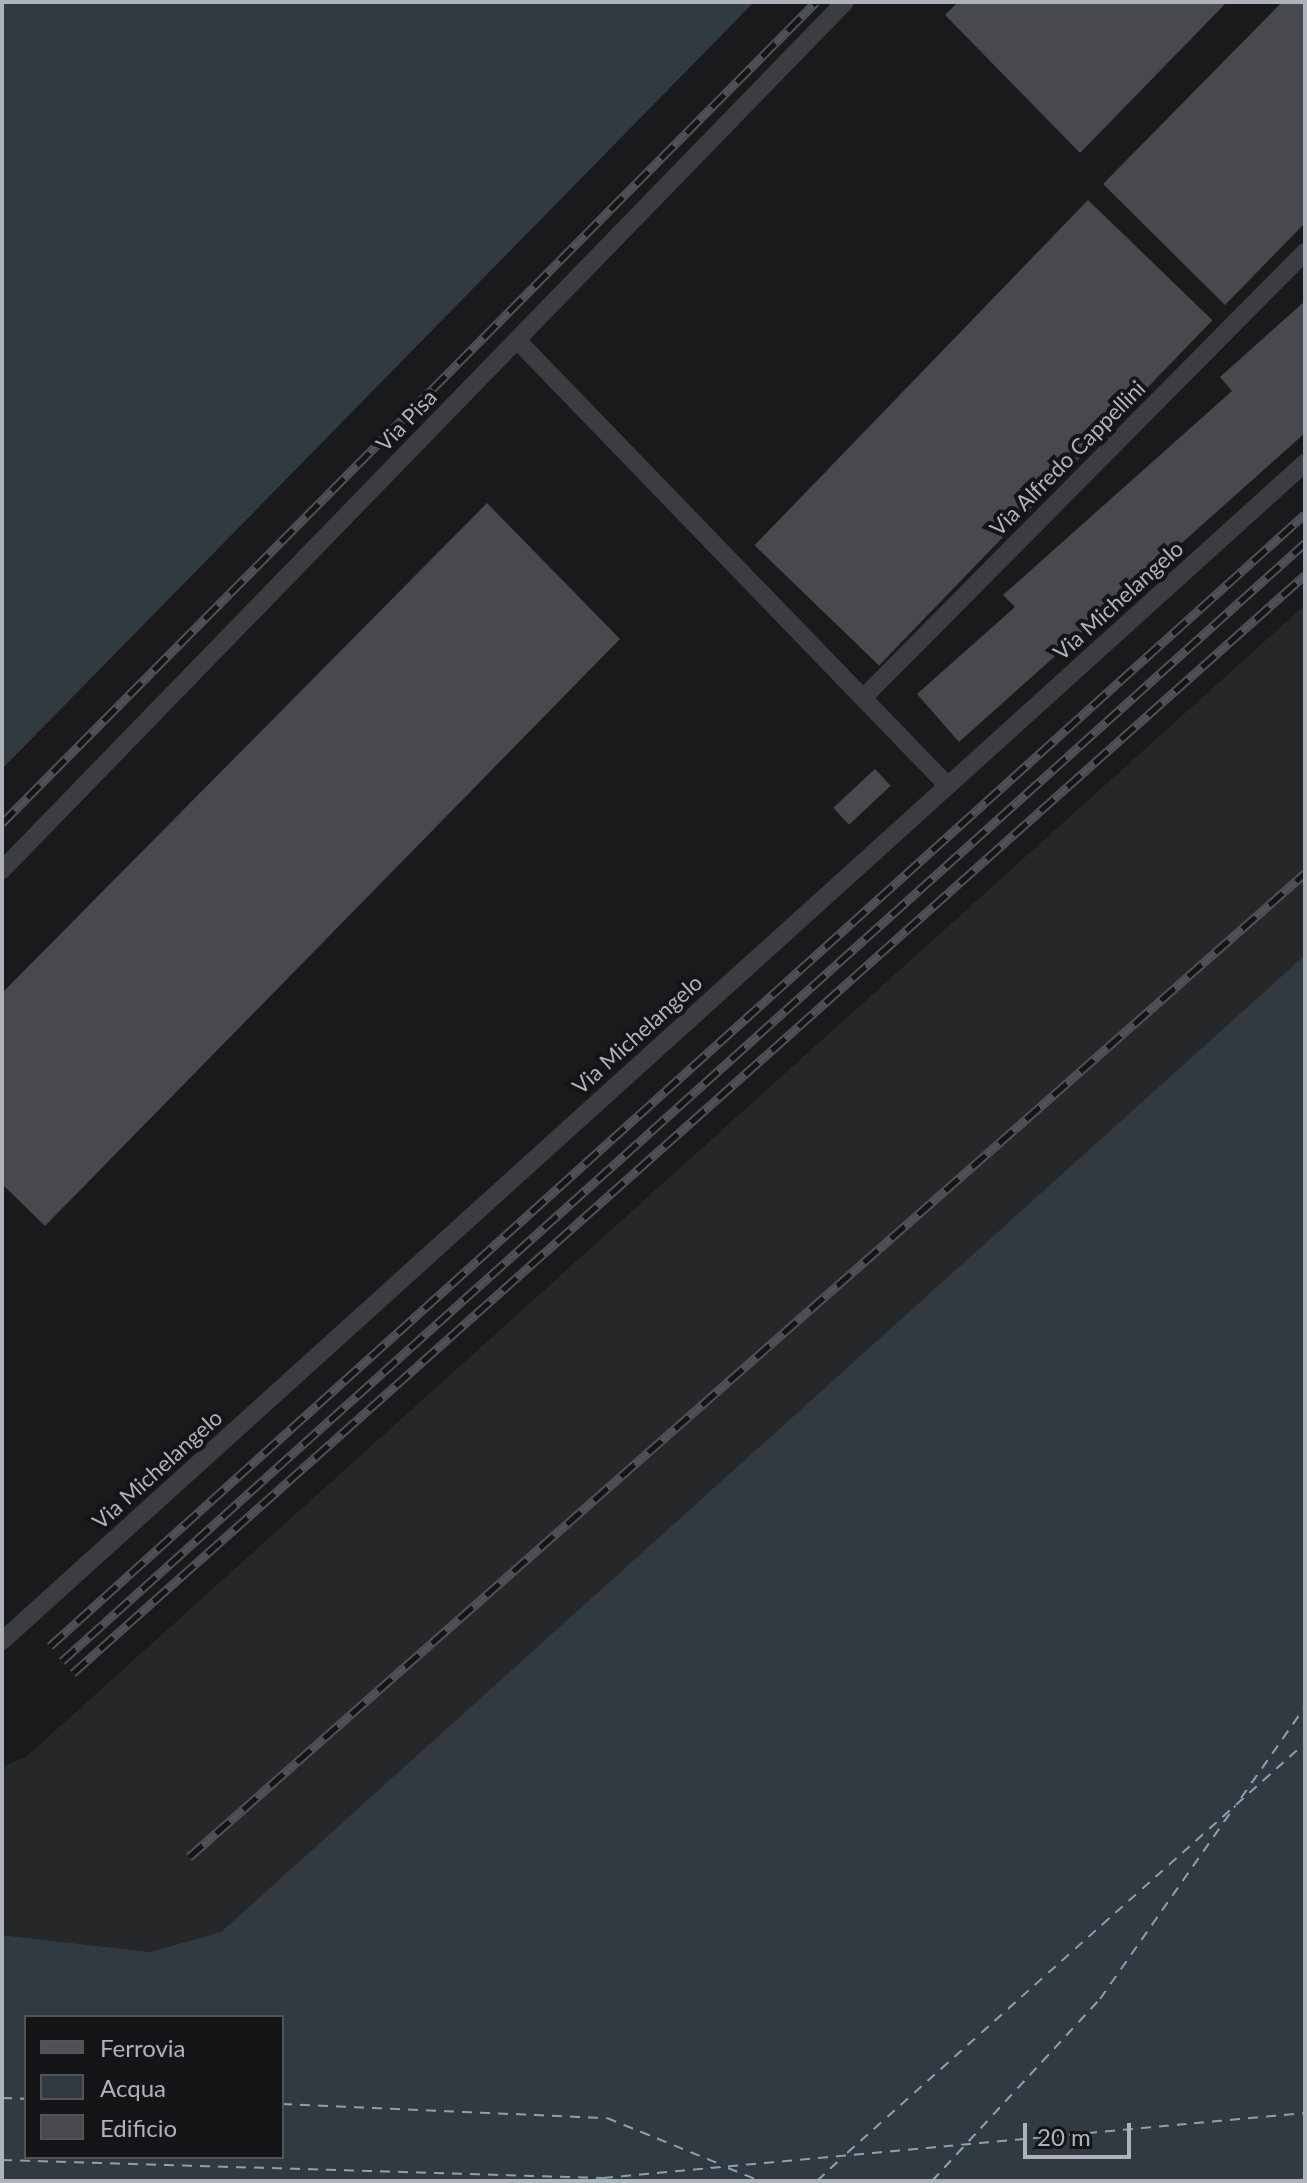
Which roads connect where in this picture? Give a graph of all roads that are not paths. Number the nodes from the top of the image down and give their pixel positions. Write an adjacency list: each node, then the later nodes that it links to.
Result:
1 (845, 2): 3 (lane, Via Pisa)
2 (1305, 252): 5 (lane, Via Alfredo Cappellini)
3 (517, 340): 5 (lane); 7 (lane, Via Pisa)
4 (1305, 463): 6 (lane, Via Michelangelo)
5 (864, 697): 6 (lane)
6 (948, 786): 8 (lane, Via Michelangelo)
7 (2, 870)
8 (2, 1641)

